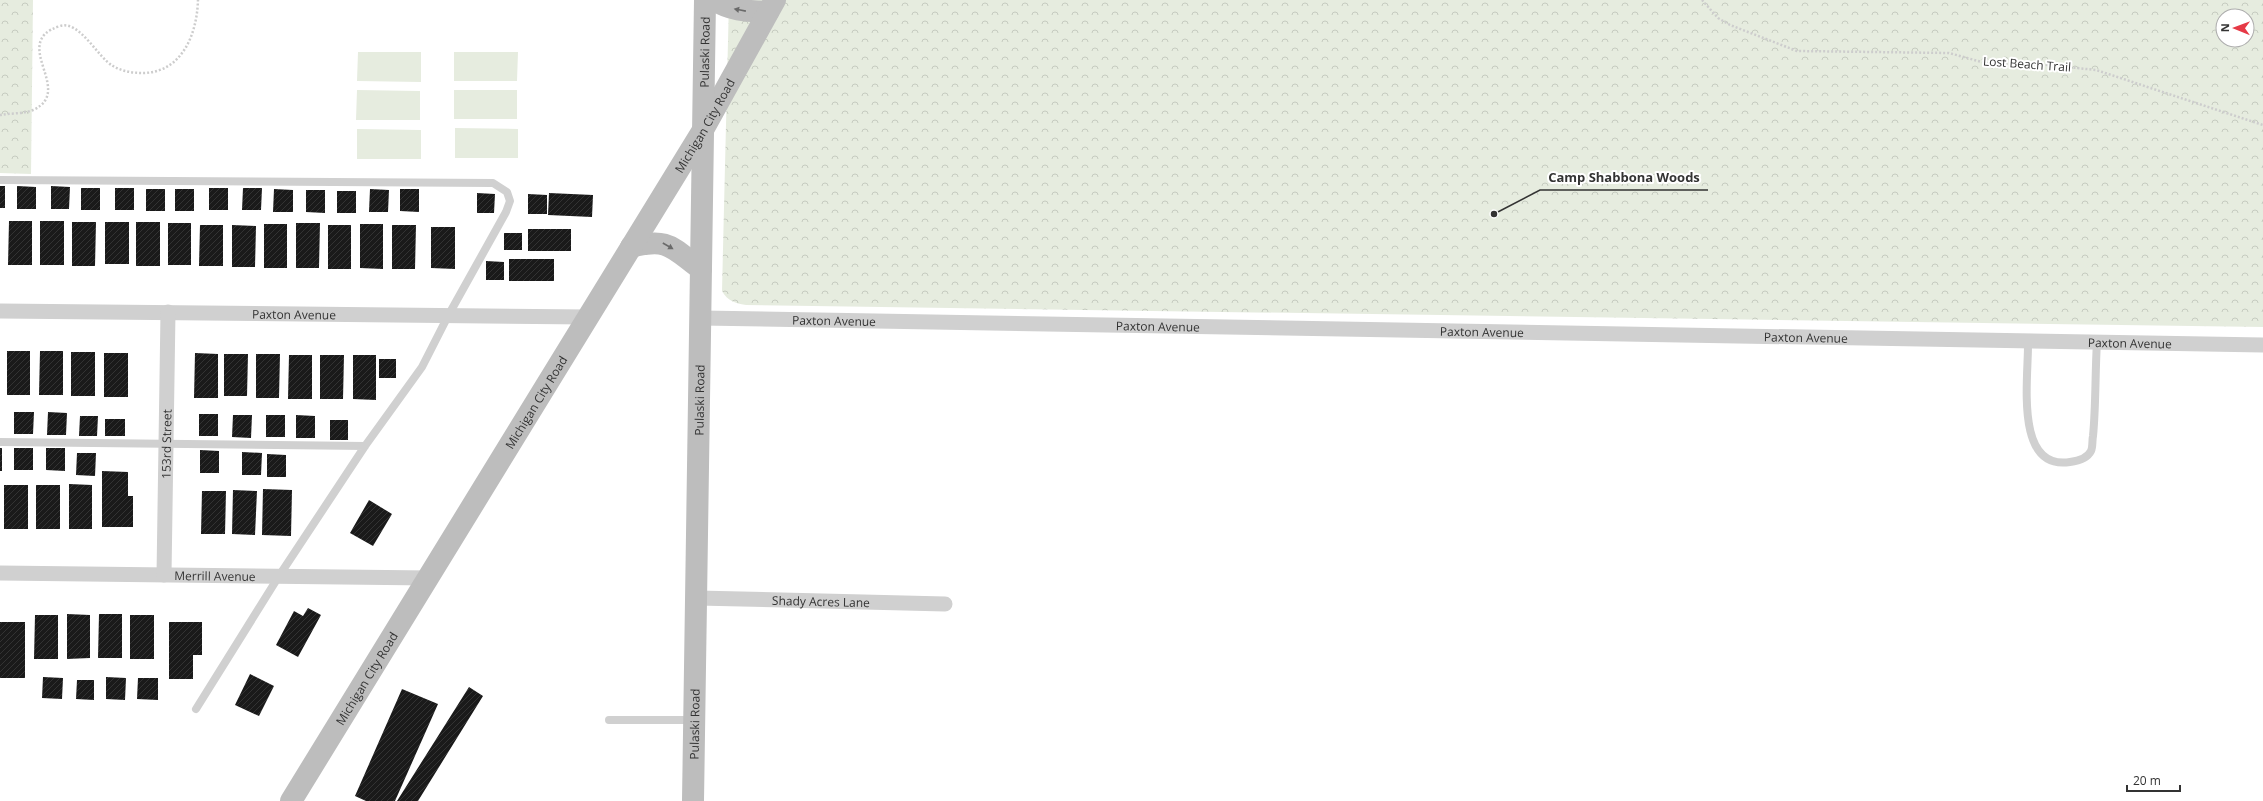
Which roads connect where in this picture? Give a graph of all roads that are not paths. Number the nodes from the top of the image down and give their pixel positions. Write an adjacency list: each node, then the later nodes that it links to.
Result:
1 (705, 0): 4 (street, Pulaski Road)
2 (714, 0): 3 (street, one-way to 2)
3 (771, 6): 4 (street, Michigan City Road)
4 (703, 130): 6 (street, Michigan City Road); 7 (street, Pulaski Road)
5 (0, 180): 10 (lane)
6 (631, 247): 7 (street, one-way to 7); 11 (street, Michigan City Road)
7 (701, 269): 12 (street, Pulaski Road)
8 (0, 311): 9 (street, Paxton Avenue)
9 (168, 312): 10 (street, Paxton Avenue); 17 (street, 153rd Street)
10 (448, 316): 11 (street, Paxton Avenue); 18 (lane)
11 (588, 317): 22 (street, Michigan City Road)
12 (701, 318): 13 (street, Paxton Avenue); 23 (street, Pulaski Road)
13 (2028, 341): 14 (street, Paxton Avenue); 14 (lane)
14 (2097, 342): 15 (street, Paxton Avenue)
15 (2263, 345)
16 (0, 442): 17 (lane)
17 (166, 443): 18 (lane); 20 (street, 153rd Street)
18 (365, 446): 21 (lane)
19 (0, 573): 20 (street, Merrill Avenue)
20 (164, 575): 21 (street, Merrill Avenue)
21 (279, 576): 22 (street, Merrill Avenue); 25 (lane)
22 (430, 578): 28 (street, Michigan City Road)
23 (697, 598): 24 (street, Shady Acres Lane); 27 (street, Pulaski Road)
24 (945, 604)
25 (196, 709)
26 (609, 720): 27 (lane)
27 (695, 720): 29 (street, Pulaski Road)
28 (291, 801)
29 (693, 801)

